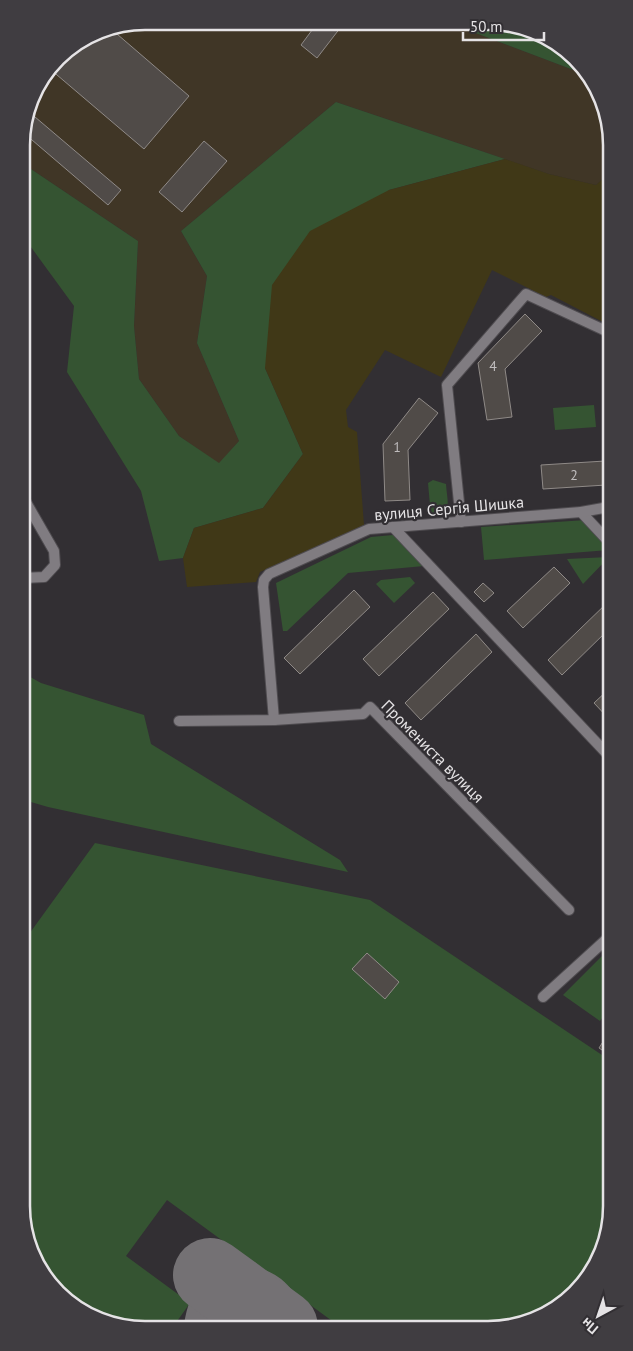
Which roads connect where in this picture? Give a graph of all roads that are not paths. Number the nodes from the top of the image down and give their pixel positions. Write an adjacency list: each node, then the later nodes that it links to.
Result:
1 (603, 330): 5 (street)
2 (603, 508): 4 (street, вулиця Сергія Шишка)
3 (30, 509): 8 (street)
4 (581, 512): 5 (street, вулиця Сергія Шишка); 7 (street)
5 (461, 522): 6 (street, вулиця Сергія Шишка)
6 (393, 527): 9 (street, вулиця Сергія Шишка); 11 (street)
7 (603, 536)
8 (30, 578)
9 (274, 720): 10 (street, Промениста вулиця); 12 (street, Промениста вулиця)
10 (179, 721)
11 (603, 750)
12 (569, 910)
13 (603, 942): 14 (street)
14 (543, 997)

